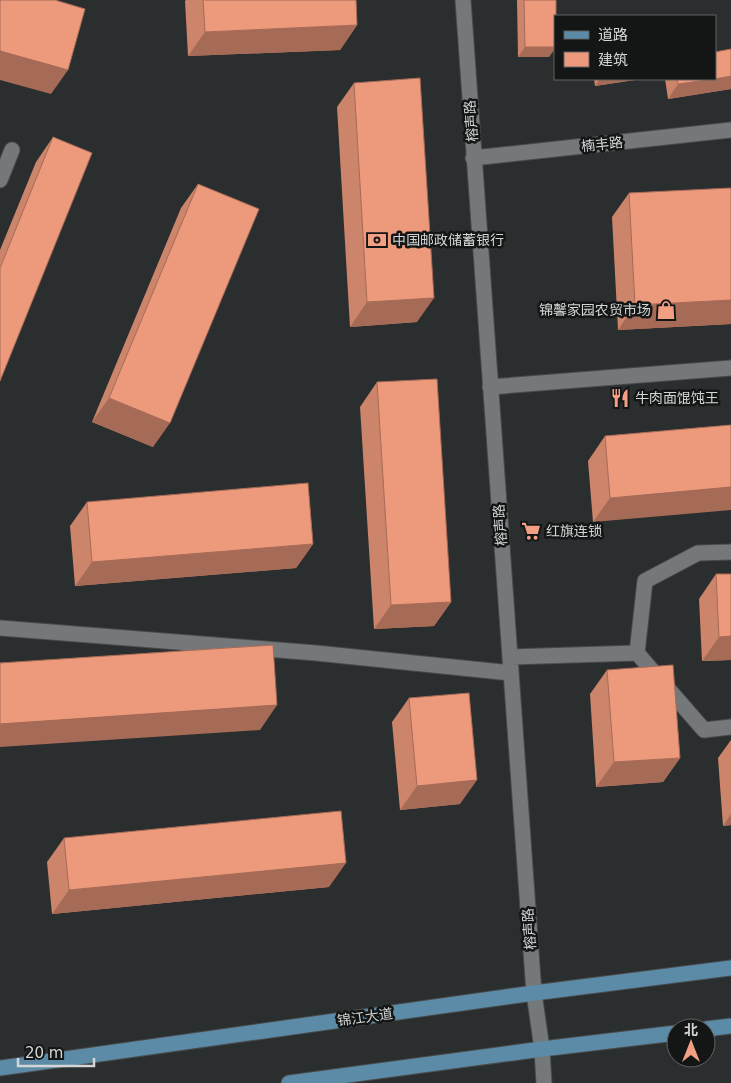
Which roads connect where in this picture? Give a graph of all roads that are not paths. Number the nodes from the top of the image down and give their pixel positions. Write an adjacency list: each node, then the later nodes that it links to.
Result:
1 (462, 0): 4 (street, 榕声路)
2 (731, 130): 4 (street, 楠丰路)
3 (12, 150): 5 (street)
4 (473, 158): 7 (street, 榕声路)
5 (0, 180)
6 (731, 368): 7 (street)
7 (490, 387): 11 (street, 榕声路)
8 (731, 552): 10 (street)
9 (0, 628): 12 (street)
10 (637, 653): 11 (street); 13 (street)
11 (510, 657): 12 (street, 榕声路)
12 (511, 673): 15 (street, 榕声路)
13 (731, 727)
14 (731, 968): 15 (main road, 锦江大道)
15 (534, 993): 19 (street, 榕声路); 20 (main road, 锦江大道)
16 (731, 1026): 17 (main road)
17 (716, 1028)
18 (666, 1034): 19 (main road)
19 (542, 1049): 21 (main road); 22 (street, 榕声路)
20 (0, 1068)
21 (289, 1083)
22 (544, 1083)

